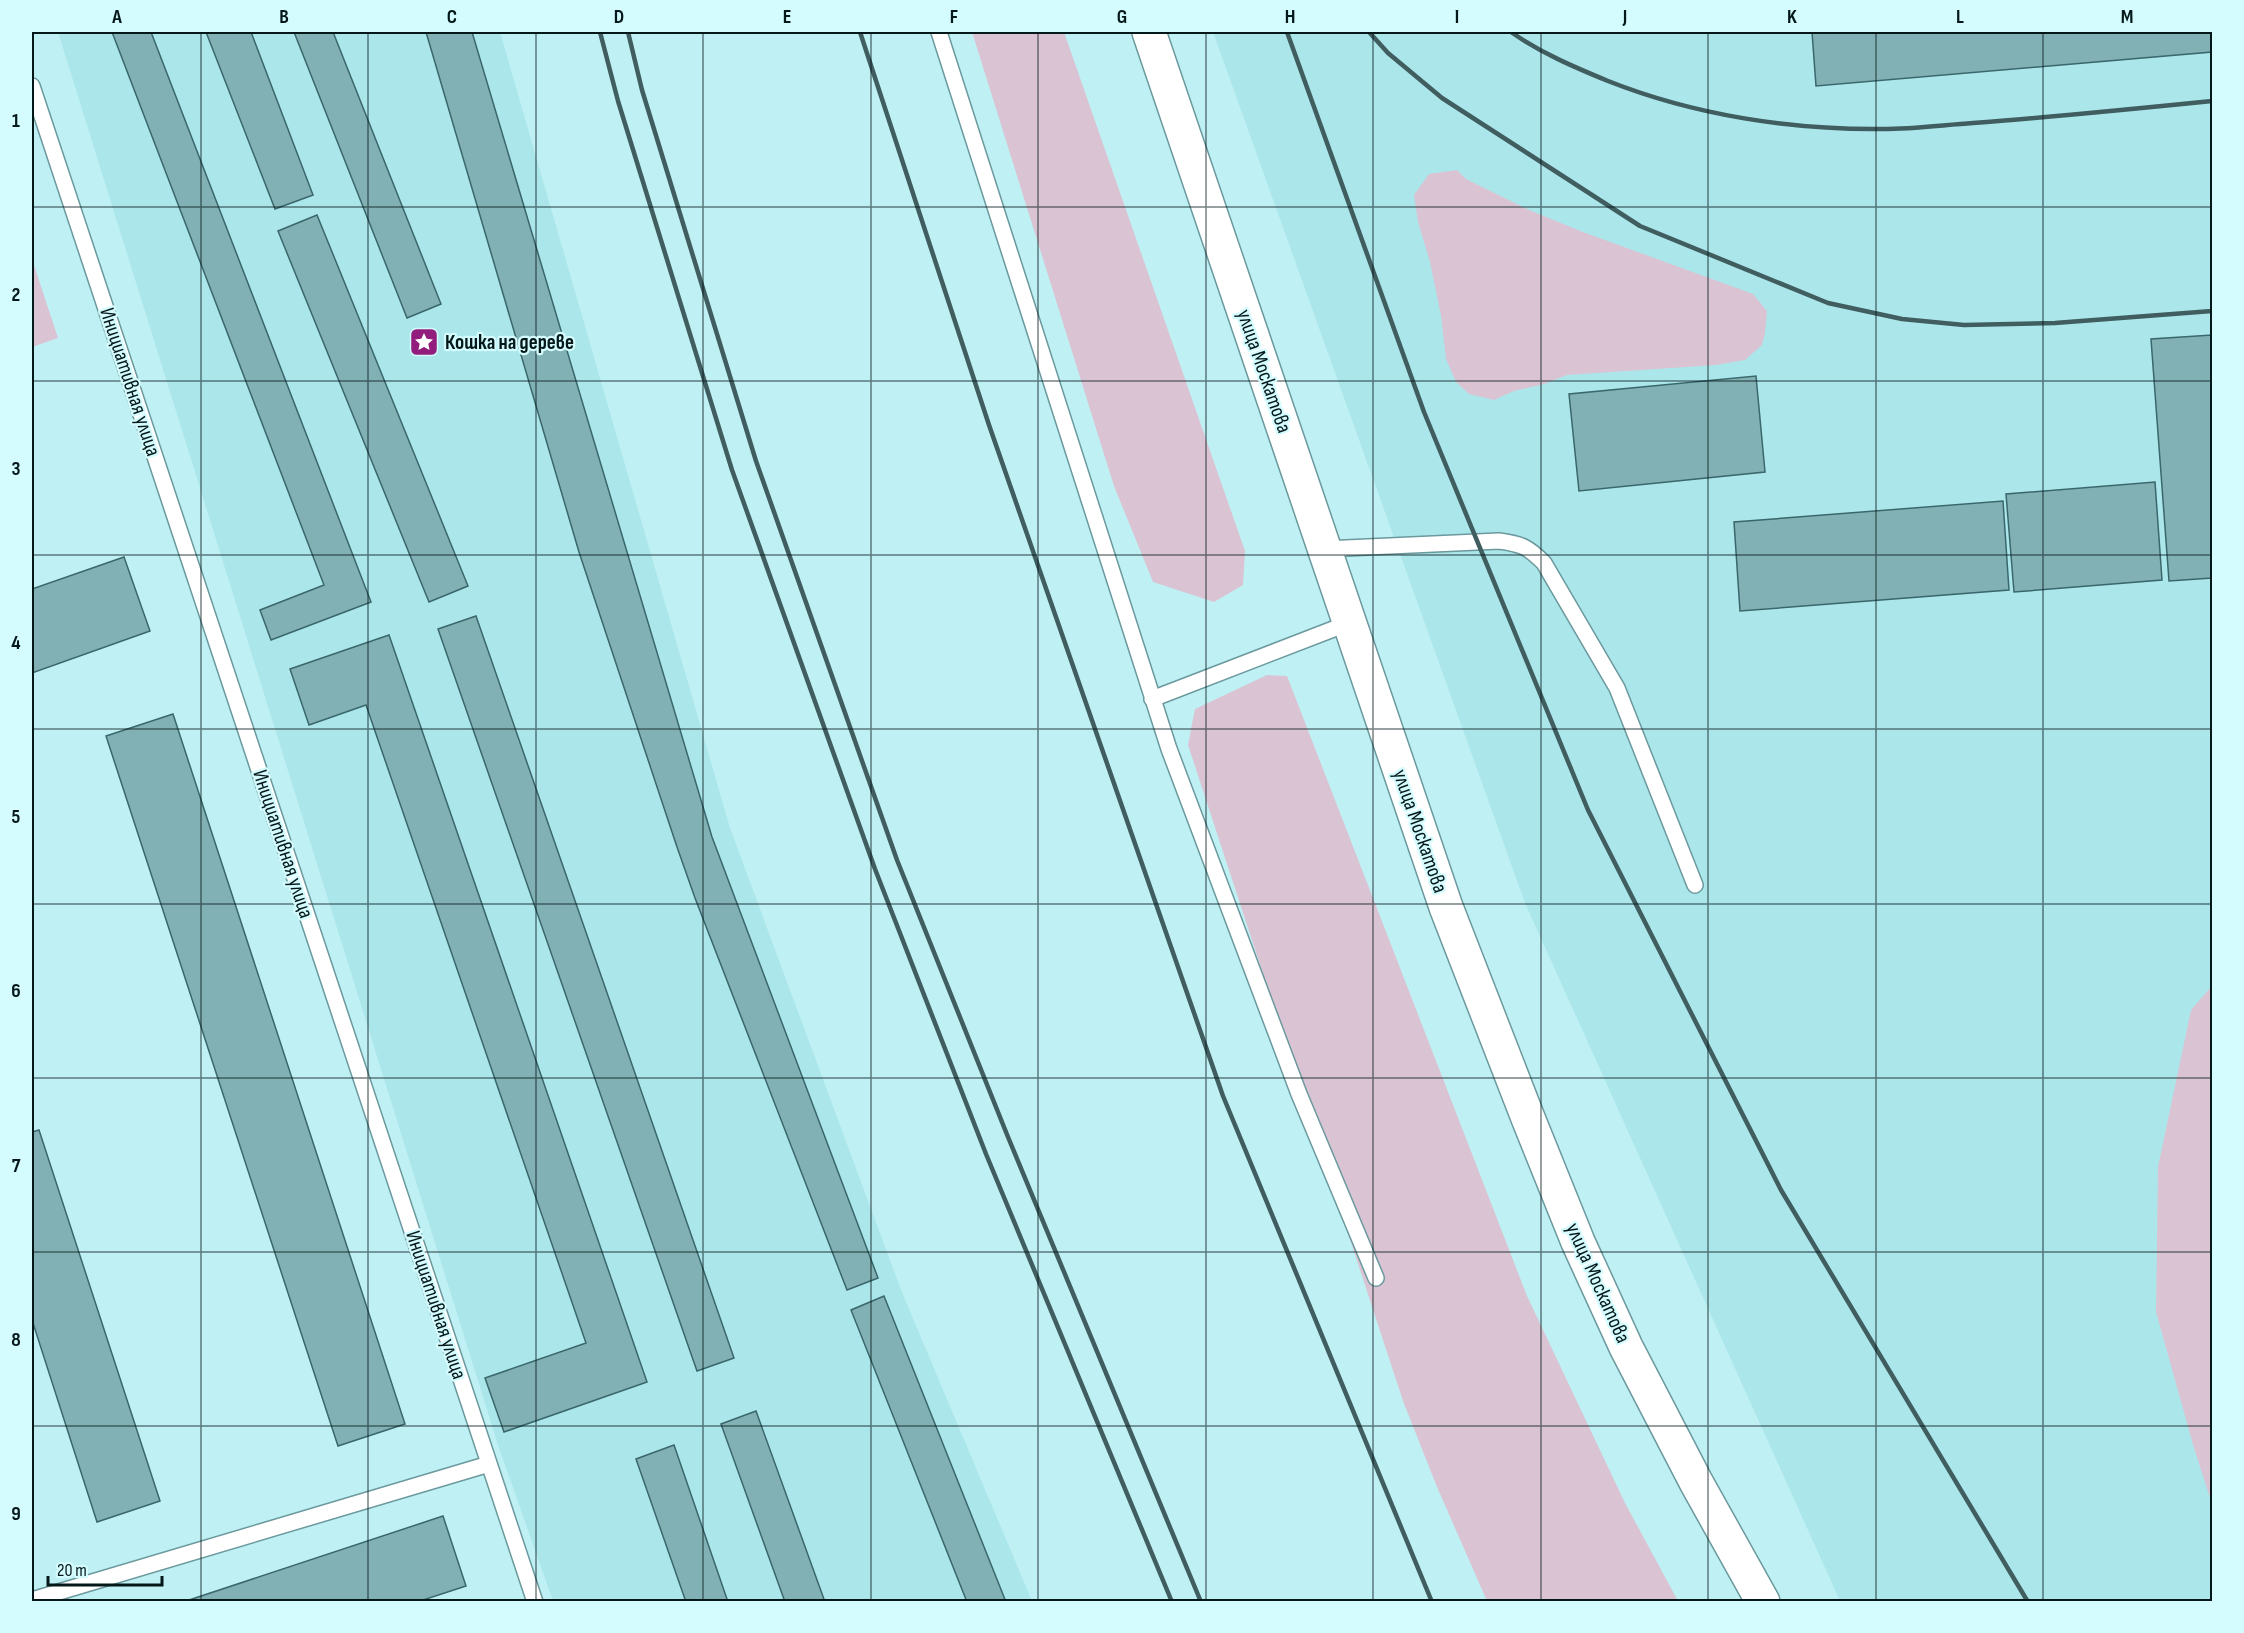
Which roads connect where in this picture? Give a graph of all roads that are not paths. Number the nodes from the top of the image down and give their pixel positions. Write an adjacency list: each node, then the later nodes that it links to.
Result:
1 (939, 32): 6 (lane)
2 (1149, 32): 4 (main road, улица Москатова)
3 (32, 86): 9 (lane, Инициативная улица)
4 (1324, 549): 5 (main road, улица Москатова); 7 (lane)
5 (1349, 622): 6 (lane); 12 (main road, улица Москатова)
6 (1152, 699): 8 (lane)
7 (1695, 885)
8 (1376, 1278)
9 (489, 1464): 10 (lane); 11 (lane, Инициативная улица)
10 (32, 1600)
11 (535, 1602)
12 (1763, 1602)

